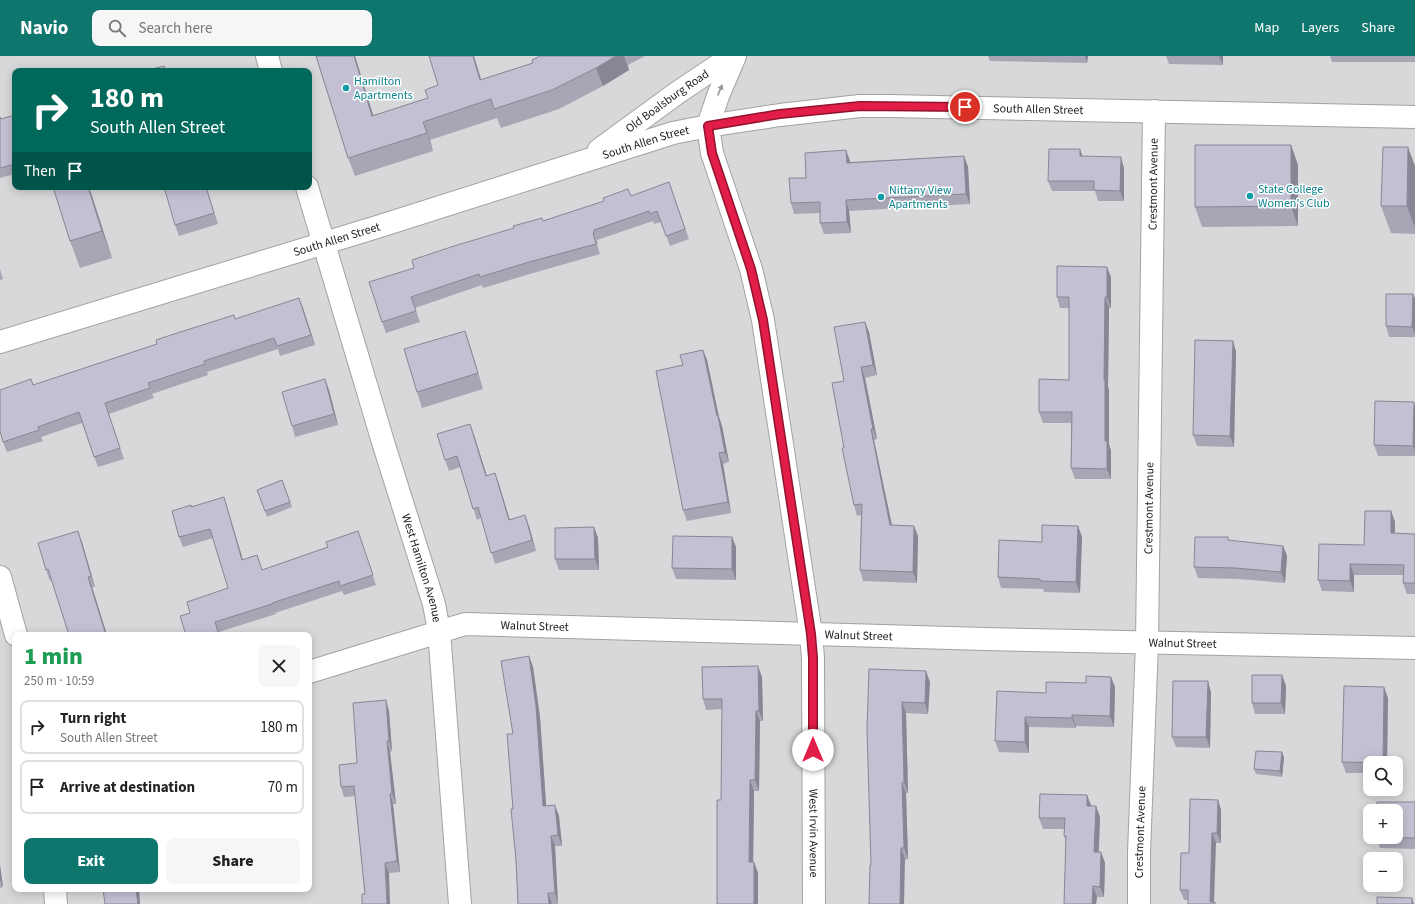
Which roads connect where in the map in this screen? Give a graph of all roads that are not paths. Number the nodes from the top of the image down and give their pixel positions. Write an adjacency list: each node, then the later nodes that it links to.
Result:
1 (267, 56): 3 (street)
2 (733, 56): 6 (street, Old Boalsburg Road, one-way to 2); 7 (street, Old Boalsburg Road)
3 (270, 68)
4 (1154, 111): 5 (street, South Allen Street); 6 (street, South Allen Street); 15 (street, Crestmont Avenue)
5 (1415, 117)
6 (708, 126): 7 (street, South Allen Street); 14 (street, West Irvin Avenue)
7 (585, 161): 9 (street, South Allen Street)
8 (308, 190): 9 (street, West Hamilton Avenue)
9 (324, 243): 10 (street, South Allen Street); 12 (street, West Hamilton Avenue)
10 (0, 342)
11 (0, 576): 13 (street)
12 (439, 631): 14 (street, Walnut Street); 17 (street, Walnut Street); 20 (street, West Hamilton Avenue)
13 (15, 632)
14 (811, 634): 15 (street, Walnut Street); 21 (street, West Irvin Avenue)
15 (1147, 643): 16 (street, Walnut Street); 22 (street, Crestmont Avenue)
16 (1415, 648)
17 (312, 671)
18 (55, 892): 19 (street)
19 (56, 904)
20 (460, 904)
21 (814, 904)
22 (1139, 904)

